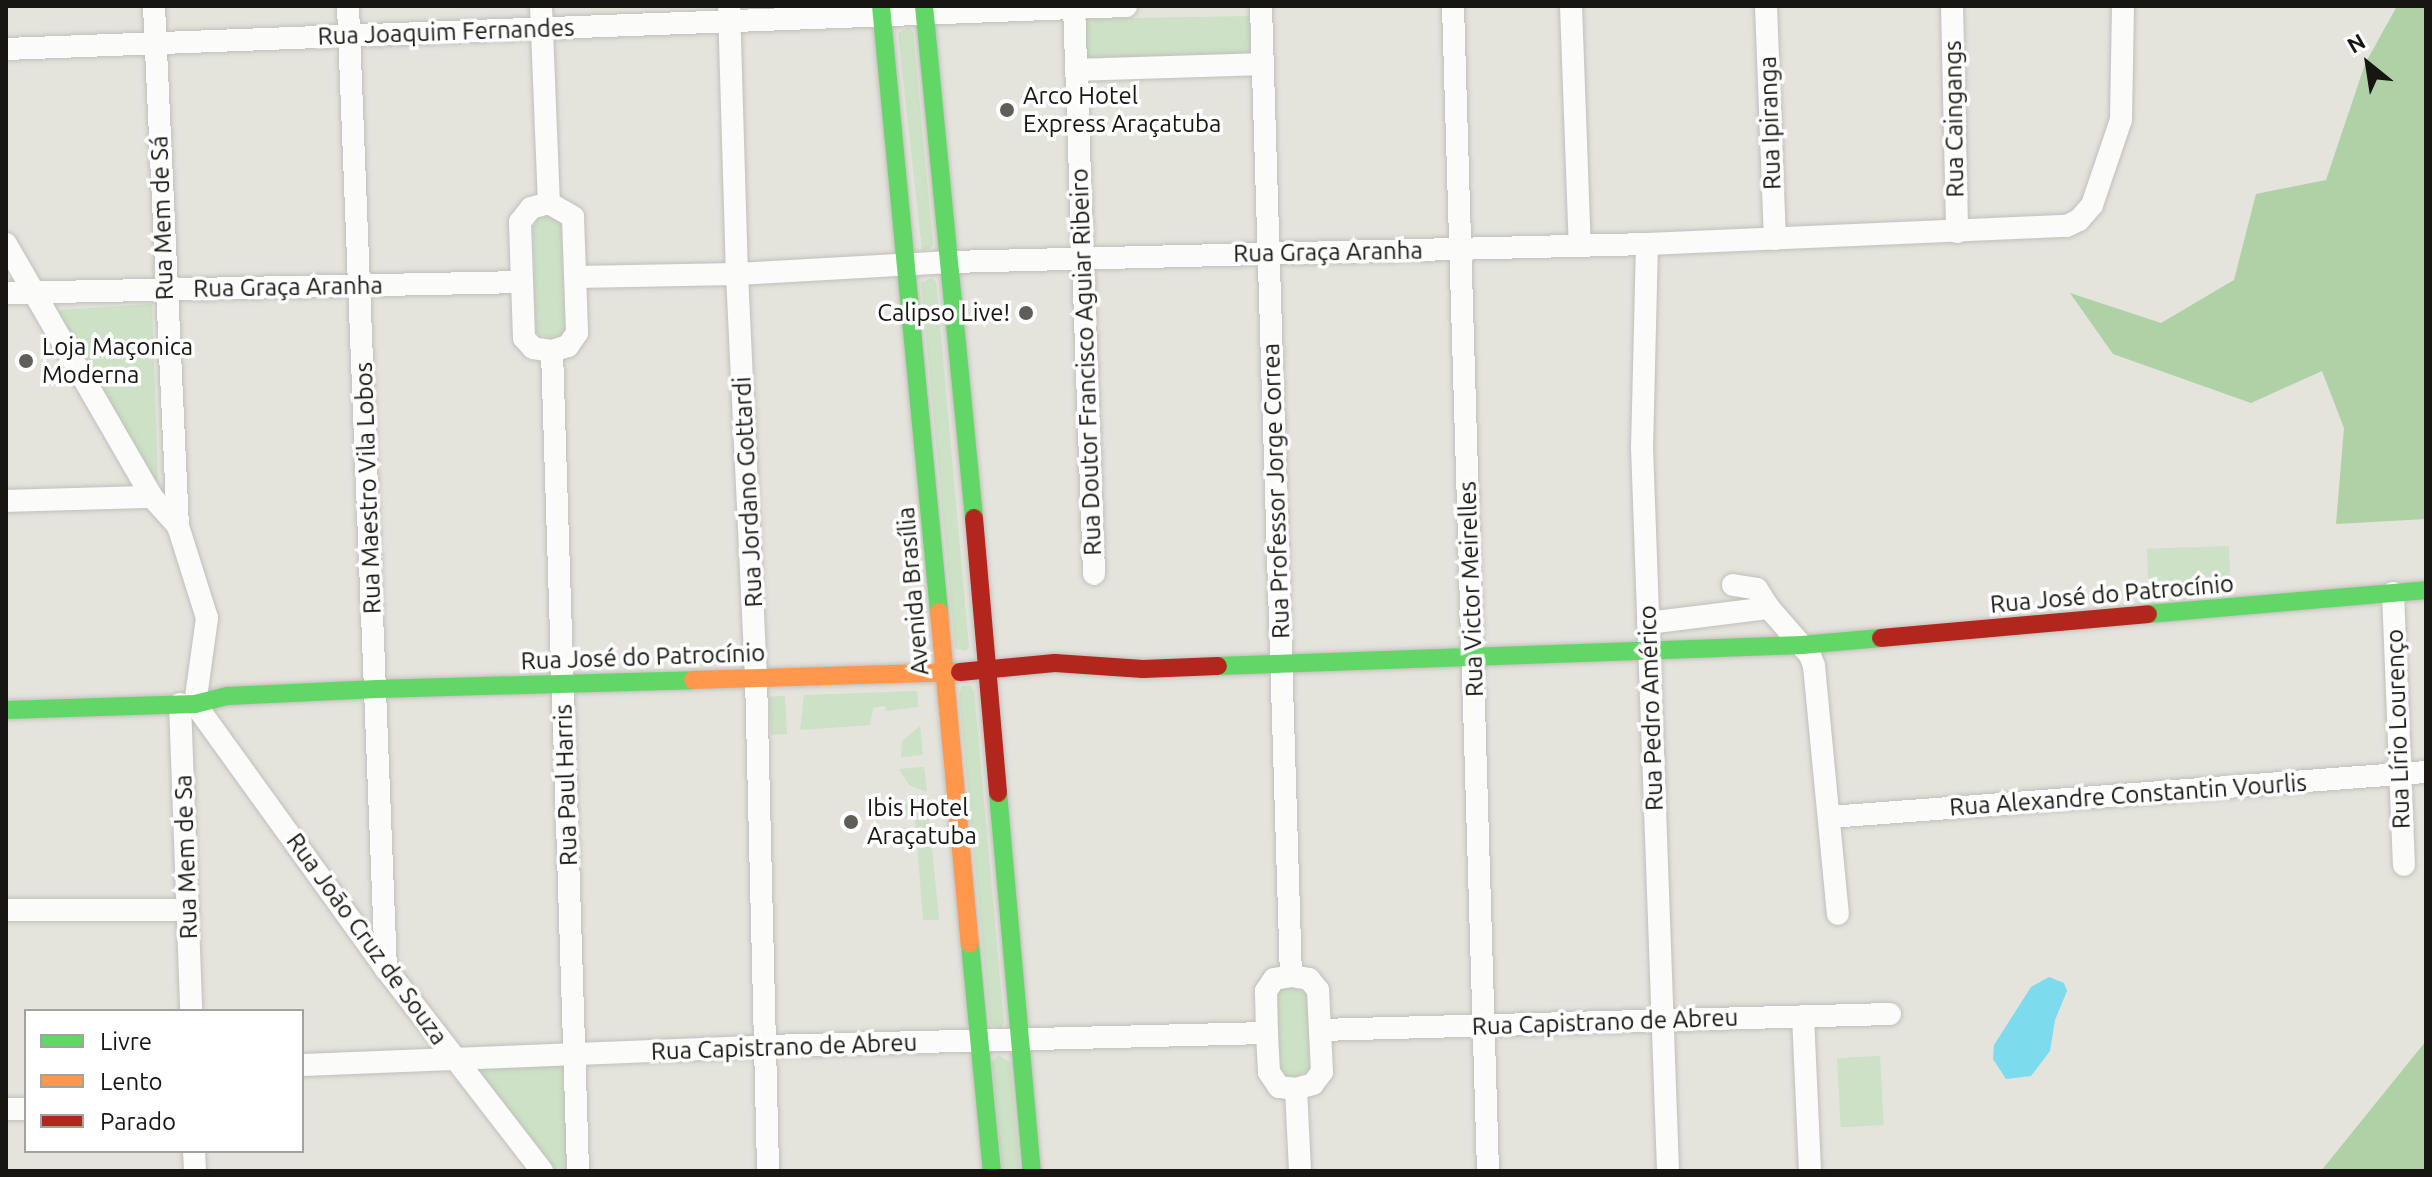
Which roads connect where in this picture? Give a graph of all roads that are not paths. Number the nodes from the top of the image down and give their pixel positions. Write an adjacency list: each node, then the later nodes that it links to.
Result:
1 (154, 6): 17 (street, Rua Mem de Sá)
2 (348, 6): 16 (street, Rua Maestro Vila Lobos)
3 (541, 6): 15 (street)
4 (1126, 6): 11 (street, Rua Joaquim Fernandes)
5 (1261, 6): 19 (street, Rua Professor Jorge Correa)
6 (1453, 6): 27 (street, Rua Victor Meirelles)
7 (1571, 6): 26 (street)
8 (1766, 6): 23 (street, Rua Ipiranga)
9 (1952, 6): 22 (street, Rua Caingangs)
10 (2123, 6): 22 (street, Rua Graça Aranha)
11 (1074, 7): 12 (street, Rua Joaquim Fernandes); 20 (street, Rua Doutor Francisco Aguiar Ribeiro)
12 (925, 10): 13 (street, Rua Joaquim Fernandes); 30 (street)
13 (882, 11): 14 (street, Rua Joaquim Fernandes); 31 (street, Avenida Brasília)
14 (730, 14): 15 (street, Rua Joaquim Fernandes); 32 (street, Rua Jordano Gottardi)
15 (542, 29): 16 (street, Rua Joaquim Fernandes); 21 (street)
16 (349, 36): 17 (street, Rua Joaquim Fernandes); 35 (street, Rua Maestro Vila Lobos)
17 (155, 43): 18 (street, Rua Joaquim Fernandes); 36 (street, Rua Mem de Sá)
18 (6, 49)
19 (1263, 64): 20 (street); 28 (street, Rua Professor Jorge Correa)
20 (1076, 70): 29 (street, Rua Doutor Francisco Aguiar Ribeiro)
21 (549, 203): 33 (street); 34 (street)
22 (1957, 232): 23 (street, Rua Graça Aranha)
23 (1775, 239): 25 (street, Rua Graça Aranha)
24 (6, 244): 37 (street)
25 (1647, 244): 26 (street, Rua Graça Aranha); 49 (street, Rua Pedro Américo)
26 (1580, 246): 27 (street, Rua Graça Aranha)
27 (1461, 249): 28 (street, Rua Graça Aranha); 53 (street, Rua Victor Meirelles)
28 (1269, 254): 29 (street, Rua Graça Aranha); 54 (street, Rua Professor Jorge Correa)
29 (1083, 258): 30 (street, Rua Graça Aranha); 43 (street, Rua Doutor Francisco Aguiar Ribeiro)
30 (951, 262): 31 (street, Rua Graça Aranha); 55 (street)
31 (907, 264): 32 (street, Rua Graça Aranha); 56 (street, Avenida Brasília)
32 (737, 274): 33 (street, Rua Graça Aranha); 57 (street, Rua Jordano Gottardi)
33 (576, 277): 39 (street)
34 (522, 282): 35 (street, Rua Graça Aranha); 39 (street)
35 (359, 285): 36 (street, Rua Graça Aranha); 59 (street, Rua Maestro Vila Lobos)
36 (165, 289): 37 (street, Rua Graça Aranha); 42 (street, Rua Mem de Sá)
37 (34, 292): 38 (street, Rua Graça Aranha); 40 (street)
38 (6, 293)
39 (552, 351): 58 (street, Rua Paul Harris)
40 (152, 497): 41 (street); 42 (street)
41 (6, 501)
42 (178, 526): 60 (street, Rua Mem de Sa)
43 (1094, 574)
44 (1733, 585): 47 (street)
45 (2426, 590): 46 (street, Rua José do Patrocínio)
46 (2393, 593): 50 (street, Rua José do Patrocínio); 63 (street, Rua Lírio Lourenço)
47 (1769, 608): 48 (street); 50 (street)
48 (1715, 614): 49 (street); 51 (street)
49 (1648, 623): 52 (street, Rua Pedro Américo)
50 (1802, 645): 51 (street, Rua José do Patrocínio); 64 (street)
51 (1717, 648): 52 (street, Rua José do Patrocínio)
52 (1649, 651): 53 (street); 74 (street, Rua Pedro Américo)
53 (1472, 656): 54 (street, Rua José do Patrocínio); 75 (street, Rua Victor Meirelles)
54 (1282, 664): 55 (street, Rua José do Patrocínio); 70 (street, Rua Professor Jorge Correa)
55 (986, 671): 56 (street, Rua José do Patrocínio); 78 (street)
56 (944, 672): 57 (street, Rua José do Patrocínio); 79 (street, Avenida Brasília)
57 (756, 677): 58 (street, Rua José do Patrocínio); 80 (street, Rua Jordano Gottardi)
58 (563, 683): 59 (street, Rua José do Patrocínio); 81 (street, Rua Paul Harris)
59 (377, 689): 60 (street, Rua José do Patrocínio); 69 (street, Rua Maestro Vila Lobos)
60 (188, 704): 61 (street, Rua José do Patrocínio); 67 (street, Rua Mem de Sa); 69 (street, Rua João Cruz de Souza)
61 (6, 710)
62 (2426, 772): 63 (street, Rua Alexandre Constantin Vourlis)
63 (2398, 775): 64 (street, Rua Alexandre Constantin Vourlis); 65 (street, Rua Lírio Lourenço)
64 (1830, 817): 68 (street)
65 (2404, 865)
66 (6, 910): 67 (street)
67 (188, 910): 71 (street, Rua Mem de Sa)
68 (1838, 914)
69 (386, 969): 82 (street, Rua João Cruz de Souza)
70 (1291, 976): 76 (street); 77 (street)
71 (191, 1009)
72 (1890, 1014): 73 (street, Rua Capistrano de Abreu)
73 (1803, 1016): 74 (street, Rua Capistrano de Abreu); 93 (street)
74 (1662, 1021): 75 (street, Rua Capistrano de Abreu); 92 (street, Rua Pedro Américo)
75 (1483, 1026): 76 (street, Rua Capistrano de Abreu); 91 (street, Rua Victor Meirelles)
76 (1320, 1030): 84 (street)
77 (1267, 1033): 78 (street, Rua Capistrano de Abreu); 84 (street)
78 (1020, 1041): 79 (street, Rua Capistrano de Abreu); 89 (street)
79 (981, 1042): 80 (street, Rua Capistrano de Abreu); 88 (street, Avenida Brasília)
80 (766, 1046): 81 (street, Rua Capistrano de Abreu); 87 (street, Rua Jordano Gottardi)
81 (574, 1054): 82 (street, Rua Capistrano de Abreu); 86 (street, Rua Paul Harris)
82 (455, 1059): 83 (street, Rua Capistrano de Abreu); 85 (street, Rua João Cruz de Souza)
83 (304, 1065)
84 (1296, 1089): 90 (street)
85 (542, 1171)
86 (578, 1171)
87 (768, 1171)
88 (992, 1171)
89 (1032, 1171)
90 (1300, 1171)
91 (1488, 1171)
92 (1668, 1171)
93 (1810, 1171)

